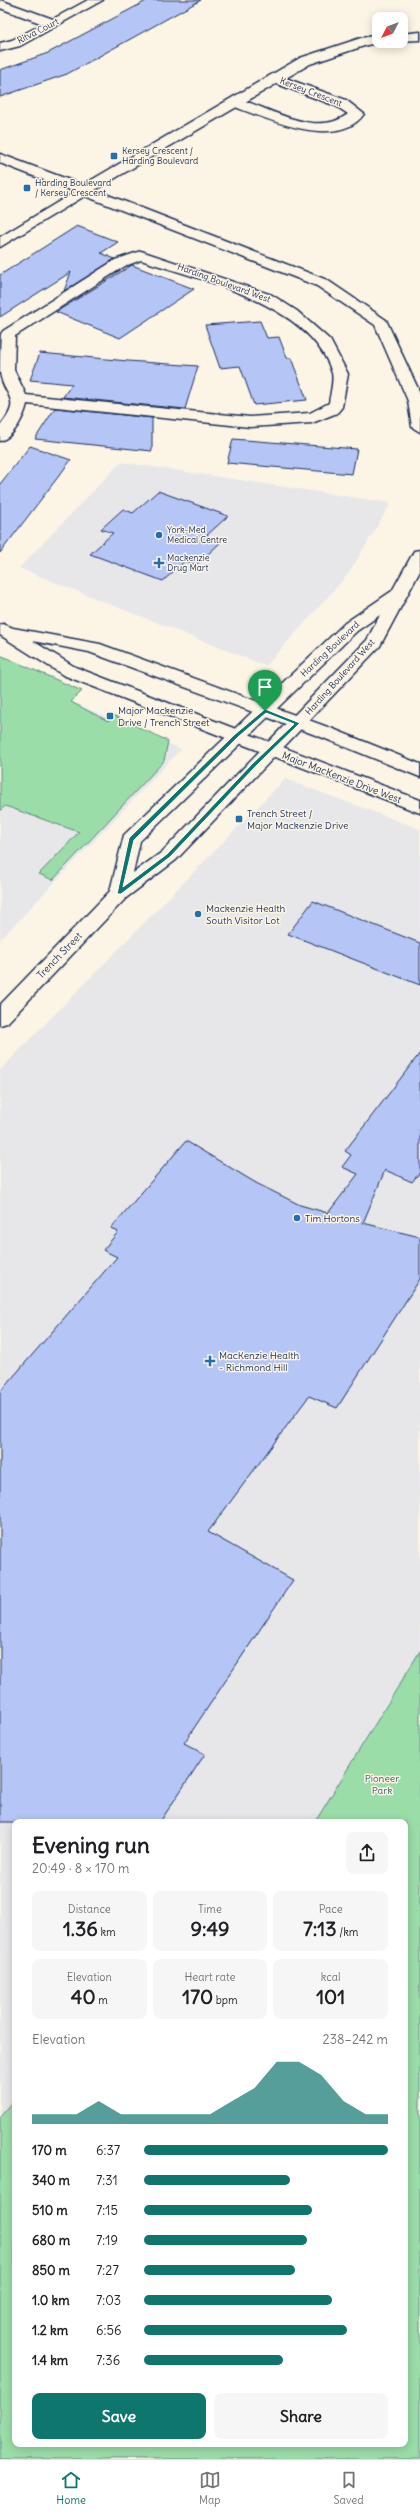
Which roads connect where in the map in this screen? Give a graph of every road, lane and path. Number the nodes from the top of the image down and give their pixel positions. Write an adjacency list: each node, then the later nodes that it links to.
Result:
1 (97, 0): 3 (street, Ritva Court)
2 (0, 4): 3 (street)
3 (53, 23): 7 (street, Ritva Court)
4 (420, 36): 5 (street)
5 (408, 37)
6 (372, 40): 8 (street, Kersey Crescent)
7 (0, 47)
8 (274, 78): 9 (street, Kersey Crescent); 9 (street, Kersey Crescent)
9 (235, 102): 11 (street, Kersey Crescent)
10 (0, 158): 11 (street)
11 (83, 191): 12 (street); 15 (street)
12 (0, 243)
13 (4, 332): 14 (street, Harding Boulevard West); 14 (street, Harding Boulevard West)
14 (20, 399): 16 (street)
15 (420, 427)
16 (0, 436)
17 (420, 555): 18 (street, Harding Boulevard West)
18 (399, 593): 20 (street, Harding Boulevard); 21 (street, Harding Boulevard West)
19 (2, 628): 20 (street, Major MacKenzie Drive West); 22 (street, Major MacKenzie Drive West)
20 (265, 711): 21 (street, Major MacKenzie Drive West); 22 (street)
21 (298, 723): 23 (street, Harding Boulevard West); 24 (street, Major MacKenzie Drive West)
22 (236, 736): 23 (street, Major MacKenzie Drive West); 26 (street)
23 (271, 749): 25 (street, Major MacKenzie Drive West); 26 (street, Trench Street)
24 (420, 771)
25 (420, 807)
26 (119, 893): 27 (street, Trench Street)
27 (0, 1018)

